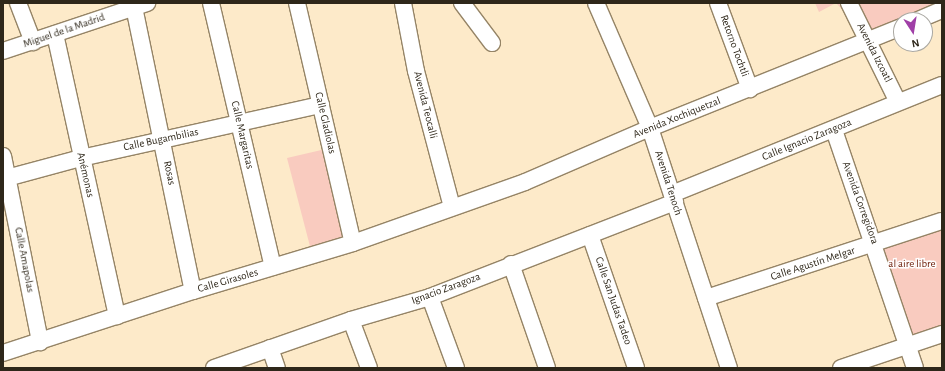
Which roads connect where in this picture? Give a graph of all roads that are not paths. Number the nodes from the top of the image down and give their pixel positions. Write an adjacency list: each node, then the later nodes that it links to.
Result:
1 (18, 3): 13 (street)
2 (211, 3): 20 (street, Calle Margaritas)
3 (298, 3): 19 (street, Calle Gladiolas)
4 (403, 3): 28 (street, Avenida Teocalli)
5 (462, 3): 14 (street)
6 (596, 3): 21 (street, Avenida Tenoch)
7 (718, 3): 17 (street, Retorno Tochtli)
8 (849, 3): 12 (street, Avenida Izcoatl)
9 (140, 5): 11 (street, Miguel de la Madrid); 23 (street, Rosas)
10 (893, 30): 12 (street, Avenida Xochiquetzal)
11 (55, 34): 13 (street, Miguel de la Madrid); 25 (street, Anémonas)
12 (868, 41): 17 (street, Avenida Xochiquetzal); 18 (street, Avenida Izcoatl)
13 (33, 42): 15 (street, Miguel de la Madrid)
14 (492, 43)
15 (3, 51)
16 (942, 85): 18 (street, Calle Ignacio Zaragoza)
17 (750, 89): 21 (street, Avenida Xochiquetzal)
18 (898, 102): 22 (street, Calle Ignacio Zaragoza)
19 (321, 105): 20 (street, Calle Bugambilias); 31 (street, Calle Gladiolas)
20 (240, 123): 23 (street, Calle Bugambilias); 34 (street, Calle Margaritas)
21 (650, 128): 27 (street, Avenida Tenoch); 28 (street, Avenida Xochiquetzal)
22 (834, 130): 27 (street, Calle Ignacio Zaragoza); 32 (street, Avenida Corregidora)
23 (162, 140): 25 (street, Calle Bugambilias); 35 (street, Rosas)
24 (3, 156): 26 (street, Calle Amapolas)
25 (81, 158): 26 (street, Calle Bugambilias); 38 (street, Anémonas)
26 (5, 179): 41 (street, Calle Amapolas)
27 (673, 198): 30 (street, Ignacio Zaragoza); 37 (street, Avenida Tenoch)
28 (452, 207): 31 (street, Calle Girasoles)
29 (942, 221): 32 (street, Calle Agustín Melgar)
30 (590, 234): 33 (street, Ignacio Zaragoza); 50 (street, Calle San Judas Tadeo)
31 (354, 243): 34 (street, Calle Girasoles)
32 (875, 244): 37 (street, Calle Agustín Melgar); 42 (street, Avenida Corregidora)
33 (512, 264): 36 (street, Ignacio Zaragoza); 49 (street)
34 (273, 267): 35 (street, Calle Girasoles)
35 (193, 291): 38 (street, Calle Girasoles)
36 (430, 297): 39 (street, Ignacio Zaragoza); 48 (street)
37 (706, 298): 51 (street, Avenida Tenoch)
38 (117, 316): 41 (street, Calle Girasoles)
39 (351, 320): 43 (street, Ignacio Zaragoza); 47 (street)
40 (942, 334): 42 (street)
41 (40, 342): 44 (street, Calle Girasoles)
42 (907, 345): 52 (street); 53 (street, Avenida Corregidora)
43 (270, 348): 45 (street, Ignacio Zaragoza); 46 (street)
44 (3, 353)
45 (214, 368)
46 (277, 368)
47 (369, 368)
48 (456, 368)
49 (547, 368)
50 (636, 368)
51 (729, 368)
52 (841, 368)
53 (915, 368)

